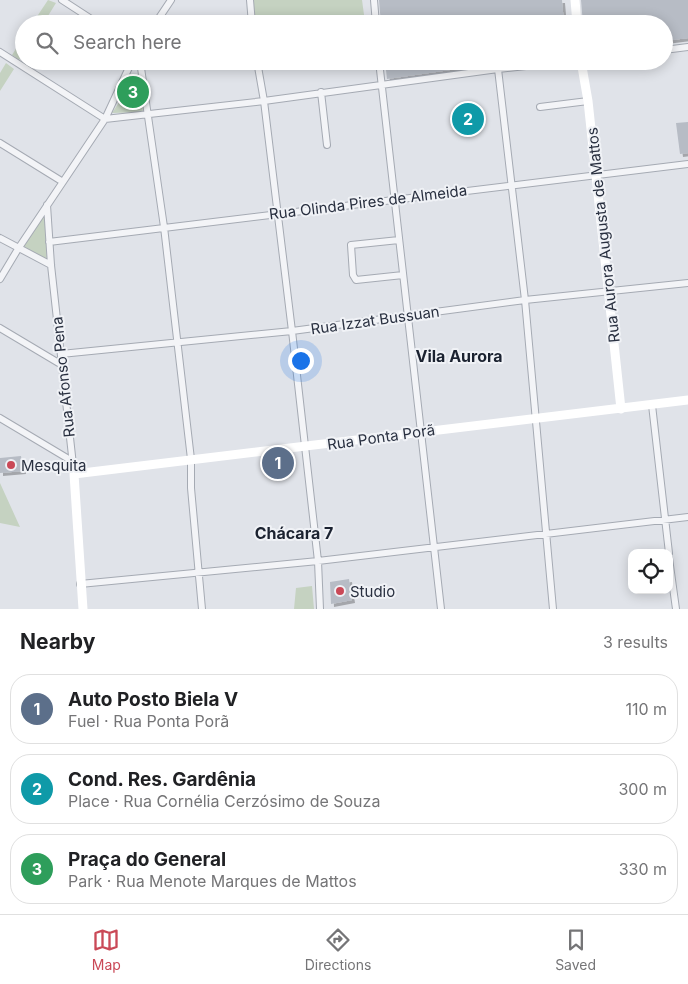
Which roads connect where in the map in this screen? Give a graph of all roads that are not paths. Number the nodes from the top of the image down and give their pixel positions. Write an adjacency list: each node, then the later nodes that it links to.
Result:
1 (62, 0): 6 (street)
2 (171, 0): 7 (street)
3 (250, 0): 8 (street)
4 (374, 0): 9 (street)
5 (575, 0): 10 (street)
6 (85, 15)
7 (161, 15)
8 (251, 15)
9 (375, 15)
10 (576, 15)
11 (688, 47): 12 (street)
12 (673, 49)
13 (0, 52): 14 (street)
14 (15, 62)
15 (28, 70): 29 (street)
16 (128, 70): 29 (street)
17 (141, 70): 28 (street)
18 (259, 70): 25 (street)
19 (380, 70): 23 (street)
20 (491, 70): 23 (street)
21 (498, 70): 35 (street)
22 (583, 70): 26 (street, Rua Aurora Augusta de Mattos)
23 (382, 85): 24 (street); 36 (street)
24 (321, 92): 25 (street); 31 (street)
25 (264, 101): 28 (street); 38 (street)
26 (588, 101): 27 (street); 33 (street, Rua Aurora Augusta de Mattos)
27 (540, 106)
28 (147, 115): 29 (street); 39 (street)
29 (105, 119): 34 (street)
30 (0, 143): 34 (street)
31 (327, 145)
32 (688, 164): 33 (street, Rua Olinda Pires de Almeida)
33 (595, 174): 35 (street, Rua Olinda Pires de Almeida); 48 (street, Rua Aurora Augusta de Mattos)
34 (63, 182): 37 (street)
35 (511, 184): 36 (street, Rua Olinda Pires de Almeida); 49 (street)
36 (394, 200): 38 (street, Rua Olinda Pires de Almeida); 41 (street)
37 (47, 205): 42 (street, Rua Afonso Pena); 43 (street)
38 (277, 213): 39 (street, Rua Olinda Pires de Almeida); 52 (street)
39 (164, 227): 42 (street, Rua Olinda Pires de Almeida); 53 (street)
40 (0, 238): 43 (street)
41 (399, 240): 45 (street); 45 (street)
42 (49, 242): 44 (street, Rua Afonso Pena)
43 (18, 249): 44 (street); 46 (street)
44 (50, 265): 54 (street, Rua Afonso Pena)
45 (403, 275): 50 (street)
46 (0, 279)
47 (688, 283): 48 (street, Rua Izzat Bussuan)
48 (610, 292): 49 (street, Rua Izzat Bussuan); 58 (street, Rua Aurora Augusta de Mattos)
49 (524, 300): 50 (street, Rua Izzat Bussuan); 60 (street)
50 (408, 316): 52 (street, Rua Izzat Bussuan); 61 (street)
51 (0, 328): 55 (street)
52 (292, 331): 53 (street, Rua Izzat Bussuan); 62 (street)
53 (176, 343): 54 (street, Rua Izzat Bussuan); 63 (street)
54 (61, 354): 55 (street, Rua Afonso Pena)
55 (62, 365): 64 (street, Rua Afonso Pena)
56 (688, 400): 57 (street, Rua Ponta Porã)
57 (652, 405): 58 (street, Rua Ponta Porã); 67 (street)
58 (621, 409): 60 (street, Rua Ponta Porã)
59 (0, 418): 64 (street)
60 (537, 418): 61 (street, Rua Ponta Porã); 68 (street)
61 (422, 431): 62 (street, Rua Ponta Porã); 69 (street)
62 (305, 447): 63 (street, Rua Ponta Porã); 71 (street)
63 (191, 459): 65 (street, Rua Ponta Porã); 72 (street)
64 (72, 461): 65 (street, Rua Afonso Pena)
65 (74, 474): 73 (street, Rua Afonso Pena)
66 (688, 517): 67 (street)
67 (664, 520): 68 (street); 70 (street)
68 (548, 534): 69 (street); 79 (street)
69 (436, 548): 71 (street); 78 (street)
70 (668, 549)
71 (318, 561): 72 (street); 77 (street)
72 (199, 573): 73 (street); 76 (street)
73 (80, 584): 75 (street, Rua Afonso Pena)
74 (673, 587): 80 (street)
75 (83, 609)
76 (202, 609)
77 (320, 609)
78 (441, 609)
79 (553, 609)
80 (676, 609)

